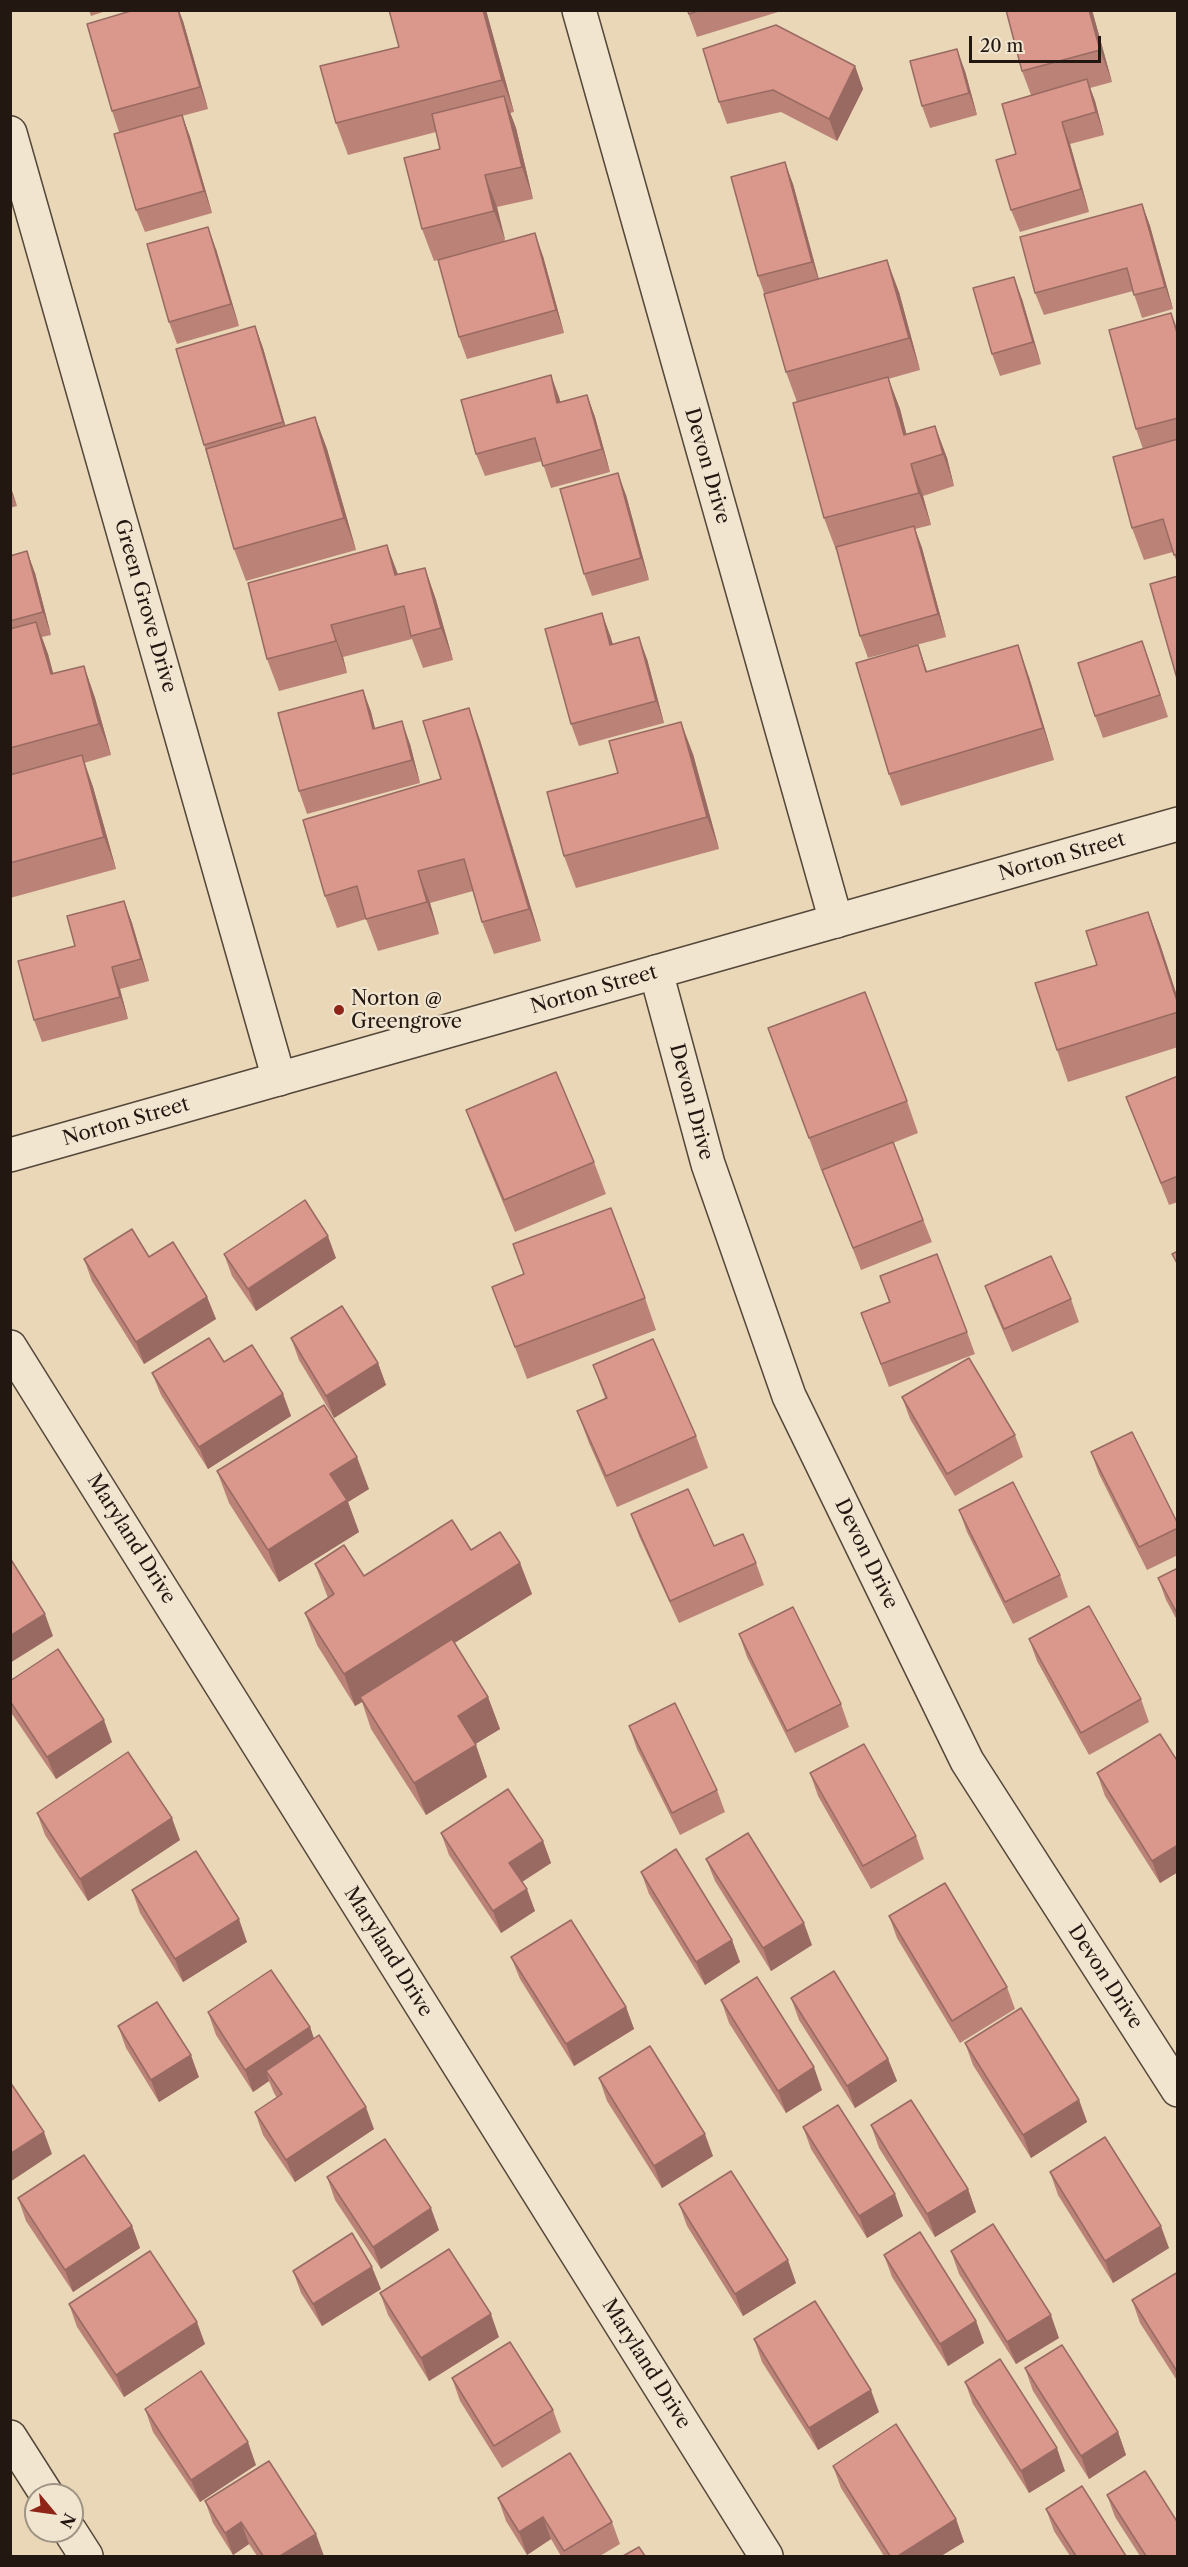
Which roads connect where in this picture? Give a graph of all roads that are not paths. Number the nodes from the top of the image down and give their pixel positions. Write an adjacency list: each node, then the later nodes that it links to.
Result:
1 (579, 10): 4 (street, Devon Drive)
2 (10, 133): 6 (street, Green Grove Drive)
3 (1178, 824): 4 (street, Norton Street)
4 (836, 921): 5 (street, Norton Street)
5 (656, 972): 6 (street, Norton Street); 9 (street, Devon Drive)
6 (279, 1078): 7 (street, Norton Street)
7 (10, 1155)
8 (10, 1347): 14 (street, Maryland Drive)
9 (1178, 2090)
10 (10, 2437): 11 (street)
11 (39, 2483)
12 (78, 2543): 13 (street)
13 (87, 2556)
14 (766, 2556)

